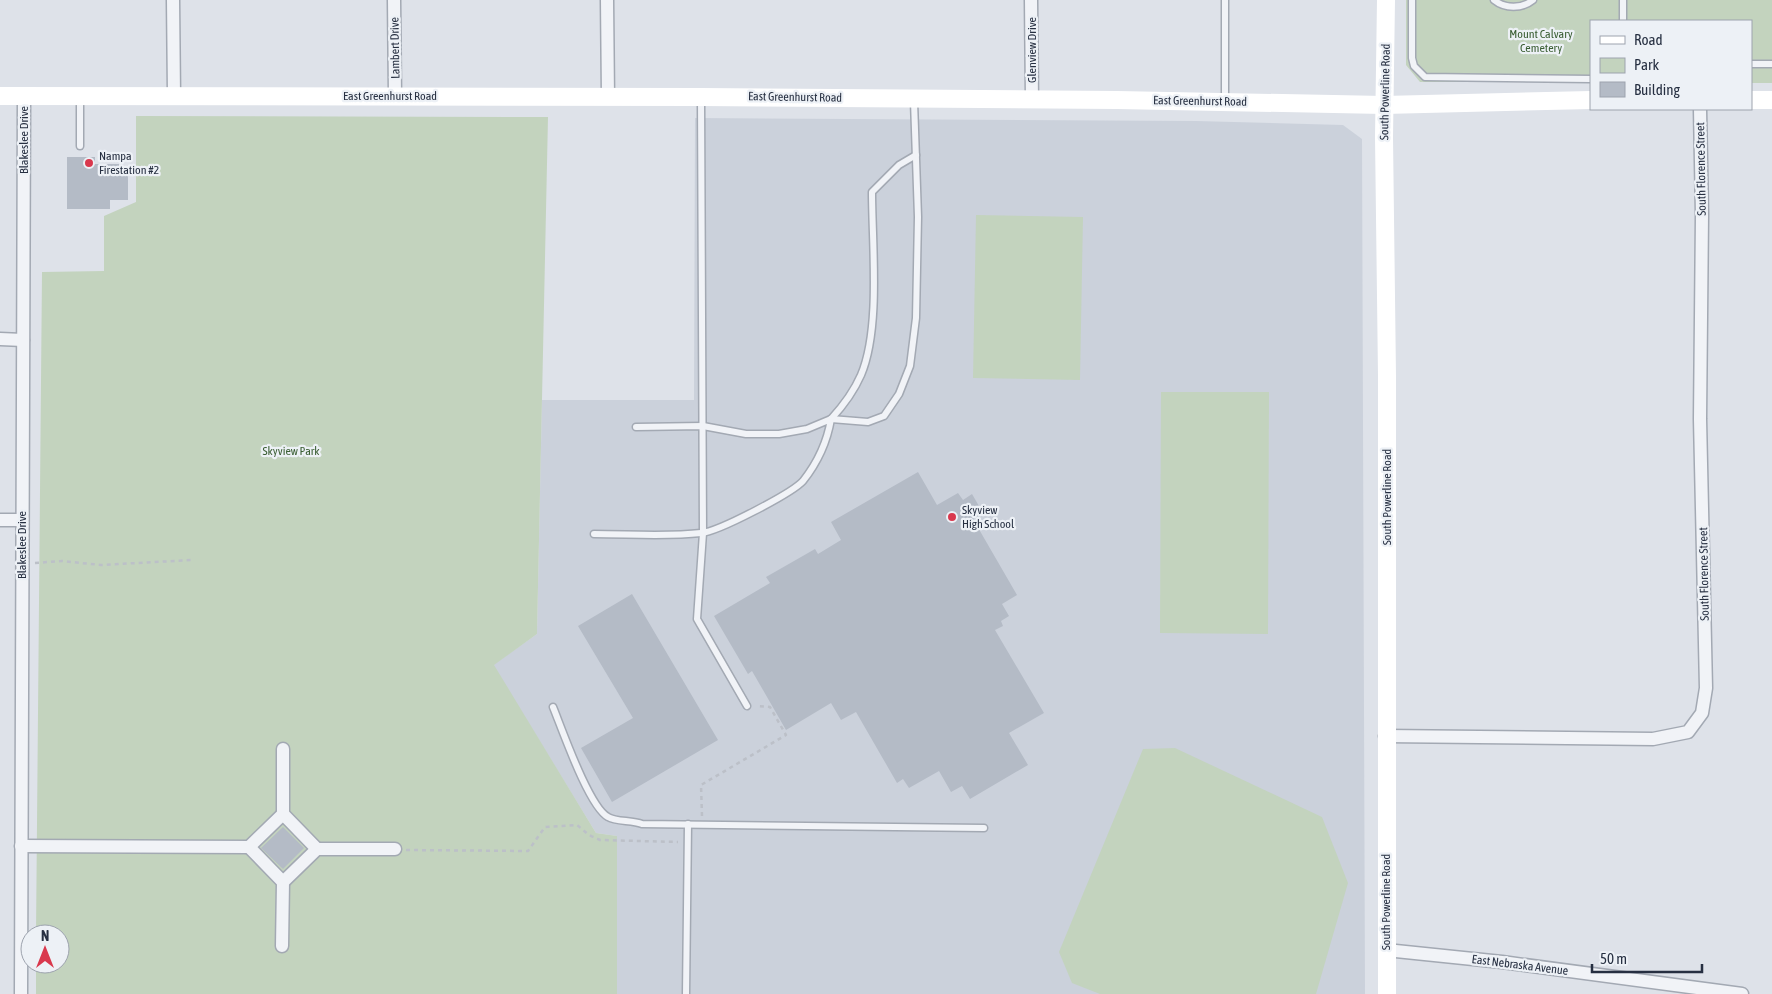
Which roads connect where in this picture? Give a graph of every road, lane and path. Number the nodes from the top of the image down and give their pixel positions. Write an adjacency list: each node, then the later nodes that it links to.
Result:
1 (173, 0): 16 (street)
2 (394, 0): 19 (street, Lambert Drive)
3 (607, 0): 20 (street)
4 (1031, 0): 23 (street, Glenview Drive)
5 (1225, 0): 27 (lane)
6 (1386, 0): 28 (main road, South Powerline Road)
7 (1412, 0): 14 (lane)
8 (1494, 0): 9 (lane)
9 (1533, 0)
10 (1623, 0): 11 (lane)
11 (1623, 20)
12 (1752, 64): 13 (lane)
13 (1772, 64)
14 (1590, 79)
15 (80, 95): 16 (main road, East Greenhurst Road); 18 (main road, East Greenhurst Road); 30 (lane)
16 (174, 95): 19 (main road, East Greenhurst Road)
17 (0, 96): 18 (main road, East Greenhurst Road)
18 (24, 96): 33 (street, Blakeslee Drive)
19 (396, 96): 20 (main road, East Greenhurst Road)
20 (608, 97): 21 (main road, East Greenhurst Road)
21 (700, 97): 22 (main road, East Greenhurst Road); 35 (lane)
22 (914, 98): 23 (main road, East Greenhurst Road); 31 (lane)
23 (1032, 100): 27 (main road, East Greenhurst Road)
24 (1590, 100): 28 (main road, East Greenhurst Road)
25 (1752, 100): 26 (main road)
26 (1772, 100)
27 (1225, 102): 28 (main road, East Greenhurst Road)
28 (1384, 105): 45 (main road, South Powerline Road)
29 (1700, 110): 45 (street, South Florence Street)
30 (80, 146)
31 (916, 155): 34 (lane); 34 (lane)
32 (0, 339): 33 (street)
33 (23, 340): 38 (street, Blakeslee Drive)
34 (831, 419): 35 (lane); 40 (lane)
35 (703, 426): 36 (lane); 40 (lane)
36 (636, 427)
37 (0, 520): 38 (street)
38 (22, 520): 42 (street, Blakeslee Drive)
39 (594, 534): 40 (lane)
40 (703, 534): 43 (lane)
41 (192, 560): 42 (path)
42 (21, 563): 52 (street, Blakeslee Drive)
43 (747, 706): 49 (path)
44 (553, 707): 48 (lane)
45 (1385, 736): 58 (main road, South Powerline Road)
46 (283, 749): 47 (street)
47 (283, 814): 53 (street); 54 (street)
48 (688, 824): 49 (lane); 51 (lane)
49 (702, 824): 50 (lane)
50 (984, 828)
51 (687, 842): 55 (path); 60 (lane)
52 (21, 846): 53 (street); 59 (street, Blakeslee Drive)
53 (249, 848): 56 (street)
54 (317, 849): 55 (street); 56 (street)
55 (395, 849)
56 (283, 882): 57 (street)
57 (282, 946)
58 (1386, 950): 61 (main road, South Powerline Road); 62 (street, East Nebraska Avenue)
59 (21, 994)
60 (686, 994)
61 (1387, 994)
62 (1742, 994)

